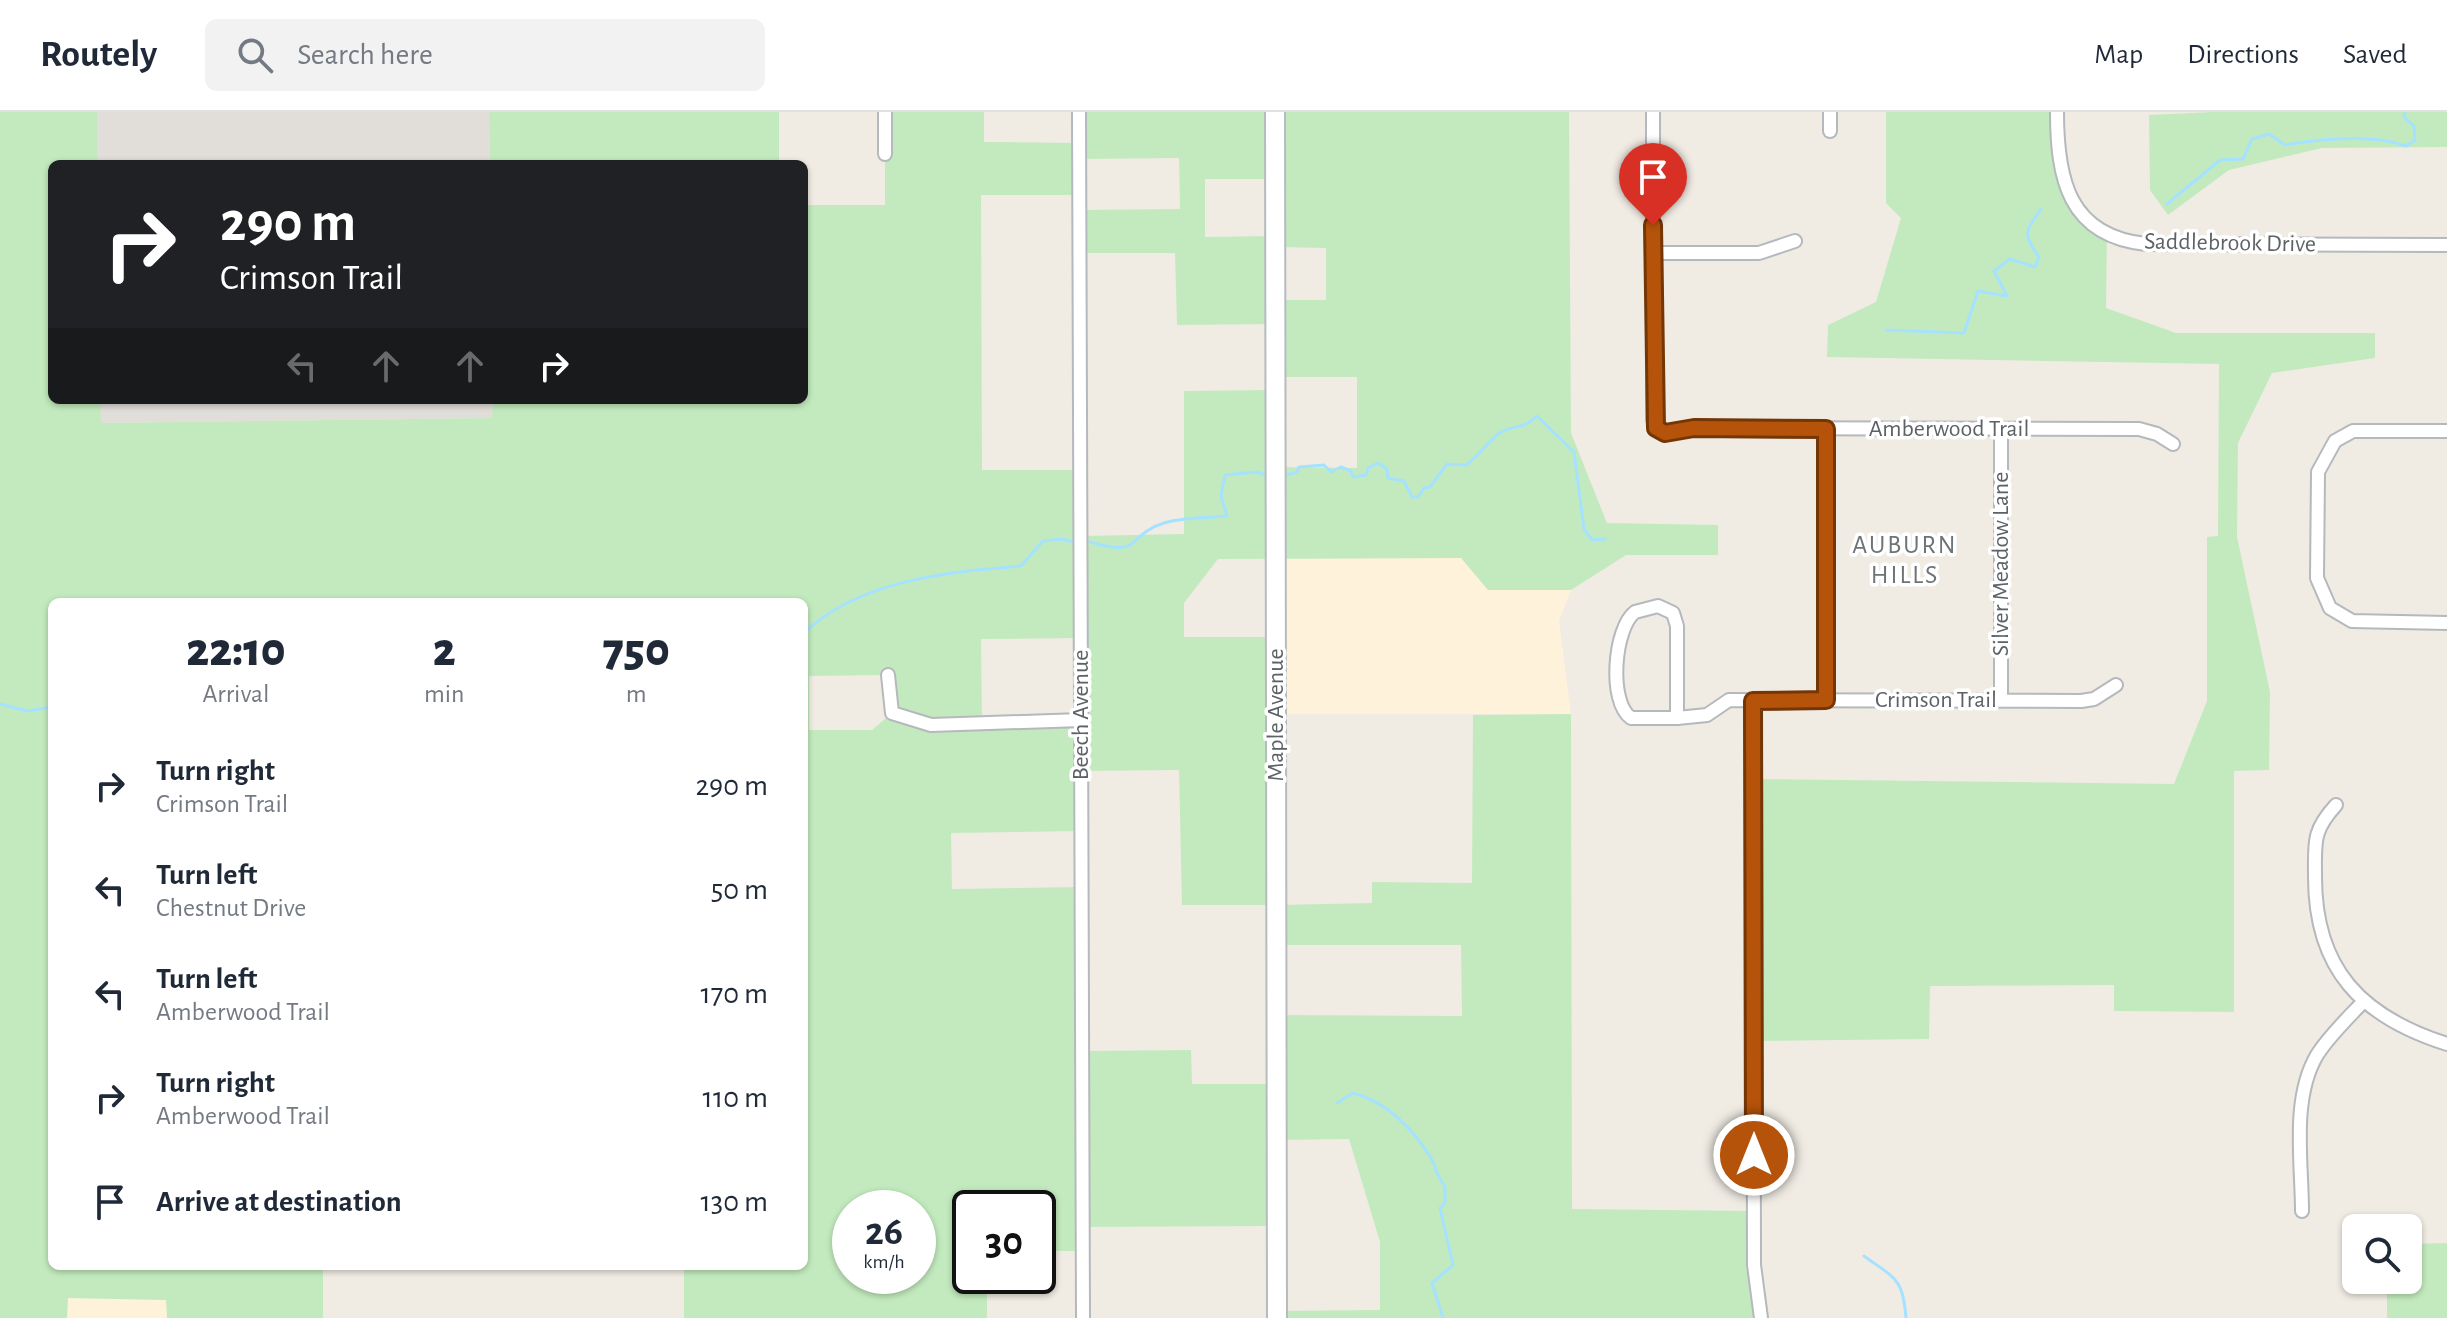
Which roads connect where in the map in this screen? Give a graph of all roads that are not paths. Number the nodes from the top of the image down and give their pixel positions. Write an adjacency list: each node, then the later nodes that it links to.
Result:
1 (885, 112): 8 (street)
2 (1079, 112): 23 (street, Beech Avenue)
3 (1275, 112): 29 (street, Maple Avenue)
4 (1653, 112): 11 (street, Amberwood Trail)
5 (1830, 112): 7 (street)
6 (2057, 112): 10 (street, Saddlebrook Drive)
7 (1830, 131)
8 (885, 154)
9 (1795, 241): 11 (street)
10 (2447, 245)
11 (1653, 253): 12 (street, Amberwood Trail)
12 (1826, 429): 13 (street, Amberwood Trail); 19 (street)
13 (2001, 429): 15 (street, Amberwood Trail); 20 (street, Silver Meadow Lane)
14 (2447, 431): 16 (street)
15 (2173, 444)
16 (2447, 623)
17 (888, 675): 23 (street)
18 (2116, 685): 20 (street, Crimson Trail)
19 (1826, 700): 20 (street, Crimson Trail); 21 (street, Crimson Trail)
20 (2001, 700)
21 (1753, 701): 22 (street, Crimson Trail); 30 (street)
22 (1677, 718): 22 (street, Crimson Trail)
23 (1081, 720): 28 (street, Beech Avenue)
24 (2336, 805): 25 (street)
25 (2363, 1002): 26 (street); 27 (street)
26 (2447, 1044)
27 (2302, 1211)
28 (1083, 1318)
29 (1277, 1318)
30 (1761, 1318)

